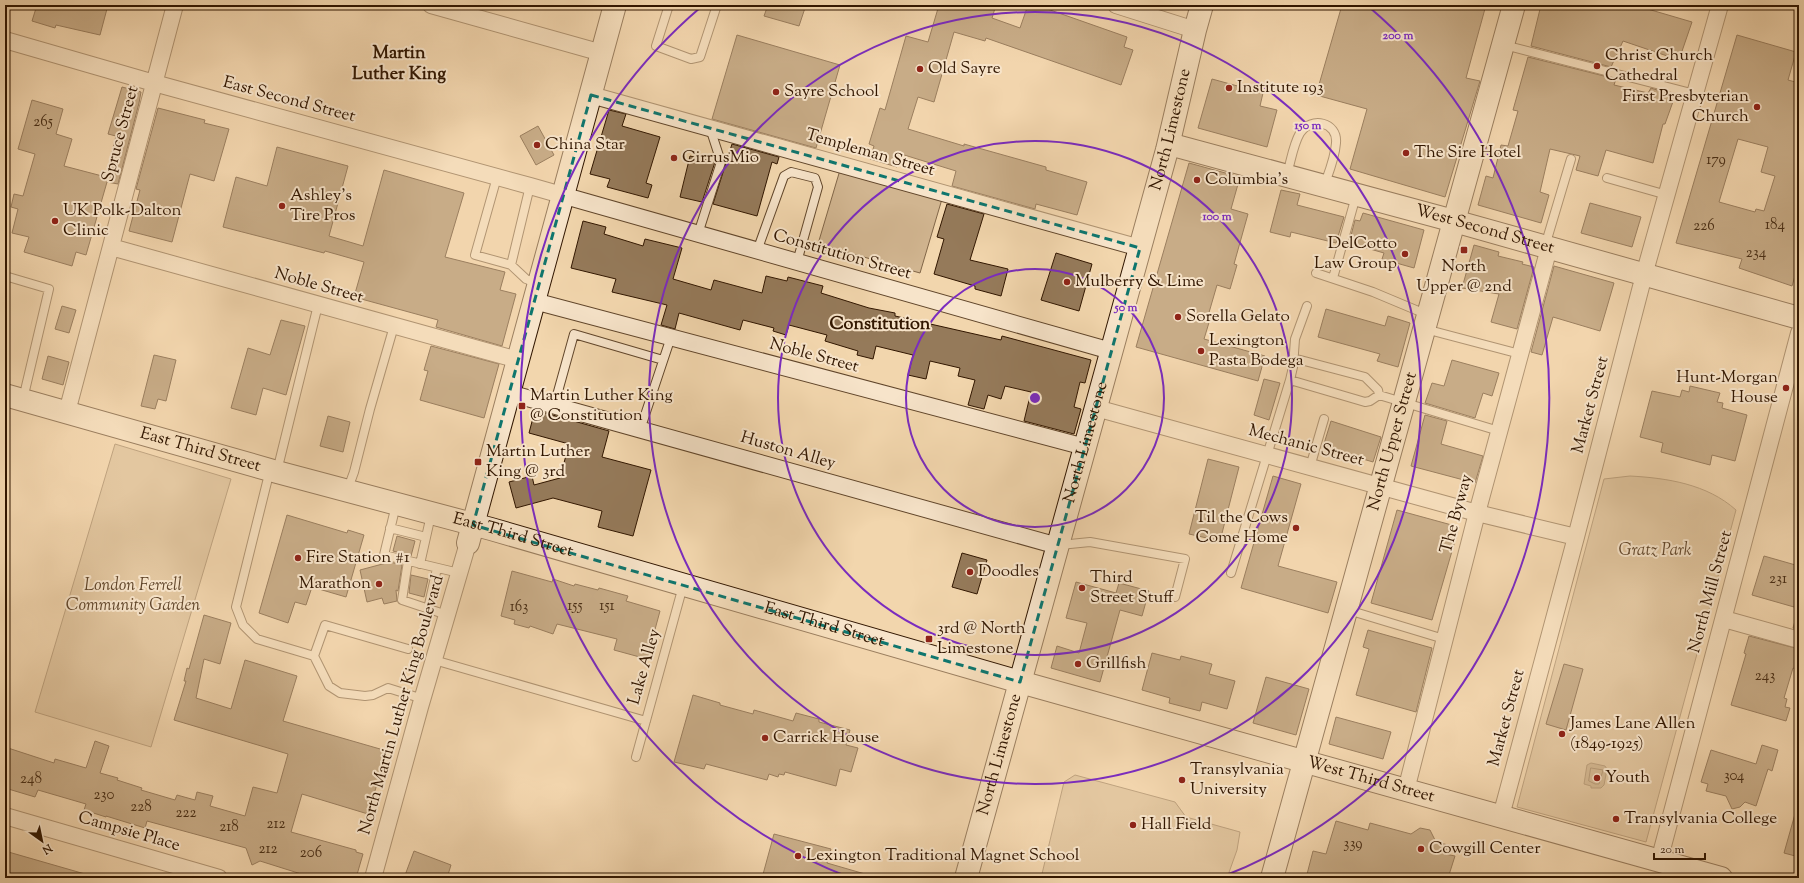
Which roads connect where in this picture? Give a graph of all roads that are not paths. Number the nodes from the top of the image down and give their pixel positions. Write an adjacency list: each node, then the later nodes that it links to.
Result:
1 (175, 5): 15 (street, Spruce Street)
2 (431, 5): 14 (street)
3 (615, 5): 14 (main road)
4 (669, 5): 5 (lane)
5 (717, 5)
6 (1116, 5): 10 (street)
7 (1202, 5): 11 (main road, North Limestone)
8 (1514, 5): 13 (main road, North Upper Street)
9 (1720, 5): 16 (street, Market Street)
10 (1144, 9): 11 (street)
11 (1195, 30): 19 (main road, North Limestone)
12 (5, 40): 15 (street, East Second Street)
13 (1503, 44): 16 (lane); 29 (main road, North Upper Street)
14 (602, 53): 17 (main road)
15 (154, 83): 22 (street, East Second Street); 31 (street, Spruce Street)
16 (1695, 94): 27 (street, Market Street)
17 (591, 95): 18 (street, Templeman Street); 28 (main road)
18 (710, 128): 30 (lane); 32 (street, Templeman Street)
19 (1169, 144): 21 (main road, West Second Street); 32 (main road, North Limestone)
20 (1571, 159): 33 (lane)
21 (1286, 176): 25 (main road, West Second Street); 25 (lane)
22 (497, 177): 24 (street, East Second Street); 36 (lane)
23 (1607, 178): 27 (lane)
24 (530, 186): 28 (street, East Second Street); 36 (lane)
25 (1324, 186): 26 (main road, West Second Street)
26 (1356, 195): 29 (main road, West Second Street); 40 (lane)
27 (1667, 195): 38 (street, Market Street)
28 (563, 196): 30 (street, Constitution Street); 41 (main road)
29 (1454, 221): 33 (main road, West Second Street); 45 (main road, North Upper Street)
30 (698, 234): 34 (street, Constitution Street)
31 (111, 247): 42 (street, Noble Street); 61 (street, Spruce Street)
32 (1140, 248): 49 (main road, North Limestone)
33 (1547, 248): 38 (main road, West Second Street); 50 (street, The Byway)
34 (757, 251): 35 (street, Constitution Street); 35 (lane)
35 (797, 262): 49 (street, Constitution Street)
36 (511, 265): 41 (lane)
37 (1316, 272): 40 (lane)
38 (1644, 275): 44 (main road, West Second Street); 77 (street, Market Street)
39 (5, 276): 57 (lane)
40 (1332, 278): 45 (lane)
41 (536, 292): 48 (street, Noble Street); 52 (main road)
42 (318, 305): 46 (street, Noble Street); 68 (lane)
43 (1307, 306): 51 (lane)
44 (1799, 318)
45 (1426, 322): 50 (lane); 58 (main road, North Upper Street)
46 (394, 326): 52 (street, Noble Street); 70 (lane)
47 (1799, 333): 89 (street, North Mill Street)
48 (671, 337): 53 (lane); 65 (street, Noble Street)
49 (1111, 351): 60 (main road, North Limestone)
50 (1520, 354): 64 (street, The Byway)
51 (1294, 358): 54 (lane); 56 (lane)
52 (518, 360): 55 (main road)
53 (663, 360): 59 (lane); 63 (lane)
54 (1290, 380): 56 (lane); 66 (lane)
55 (509, 394): 59 (street, Huston Alley); 75 (main road)
56 (1379, 395): 58 (lane)
57 (14, 397): 61 (main road, East Third Street)
58 (1404, 402): 64 (lane); 69 (main road, North Upper Street)
59 (554, 406): 63 (street, Huston Alley)
60 (1096, 408): 65 (main road, North Limestone); 66 (street, Mechanic Street)
61 (67, 412): 68 (main road, East Third Street)
62 (1324, 419): 67 (lane)
63 (640, 430): 78 (street, Huston Alley)
64 (1499, 431): 72 (street, The Byway)
65 (1085, 447): 78 (main road, North Limestone)
66 (1266, 454): 67 (street, Mechanic Street); 83 (lane)
67 (1310, 467): 69 (street, Mechanic Street)
68 (274, 471): 70 (main road, East Third Street); 93 (lane)
69 (1381, 486): 72 (street, Mechanic Street); 87 (main road, North Upper Street)
70 (347, 491): 71 (main road, East Third Street)
71 (396, 504): 73 (main road, East Third Street); 74 (lane)
72 (1477, 513): 77 (street, Mechanic Street); 90 (street, The Byway)
73 (432, 514): 75 (main road, East Third Street); 76 (lane)
74 (390, 528): 76 (lane); 79 (lane)
75 (470, 534): 82 (street, North Martin Luther King Boulevard); 84 (main road, East Third Street)
76 (426, 537): 80 (lane)
77 (1576, 537): 102 (street, Market Street)
78 (1058, 546): 85 (lane); 95 (main road, North Limestone)
79 (408, 561): 80 (lane); 86 (lane)
80 (420, 564): 81 (lane)
81 (437, 568): 82 (lane); 86 (lane)
82 (459, 573): 88 (street, North Martin Luther King Boulevard)
83 (1231, 574)
84 (684, 585): 95 (main road, East Third Street); 97 (lane, Lake Alley)
85 (1175, 597)
86 (428, 609): 88 (lane)
87 (1347, 610): 90 (lane); 99 (main road, North Upper Street)
88 (447, 615): 94 (street, North Martin Luther King Boulevard)
89 (1724, 619): 91 (street); 103 (street, North Mill Street)
90 (1444, 639): 100 (street, The Byway)
91 (1799, 640)
92 (408, 649): 93 (lane)
93 (314, 656): 96 (lane)
94 (434, 660): 96 (street, North Martin Luther King Boulevard); 97 (lane)
95 (1020, 682): 99 (main road, West Third Street); 106 (main road, North Limestone)
96 (422, 699): 105 (street, North Martin Luther King Boulevard)
97 (646, 721): 98 (lane, Lake Alley)
98 (636, 756)
99 (1305, 762): 100 (main road, West Third Street); 107 (main road, North Upper Street)
100 (1406, 790): 102 (main road, West Third Street)
101 (5, 816): 104 (street, Campsie Place)
102 (1501, 816): 103 (main road, West Third Street)
103 (1659, 860): 108 (main road, West Third Street)
104 (219, 878)
105 (374, 878)
106 (966, 878)
107 (1272, 878)
108 (1721, 878)

